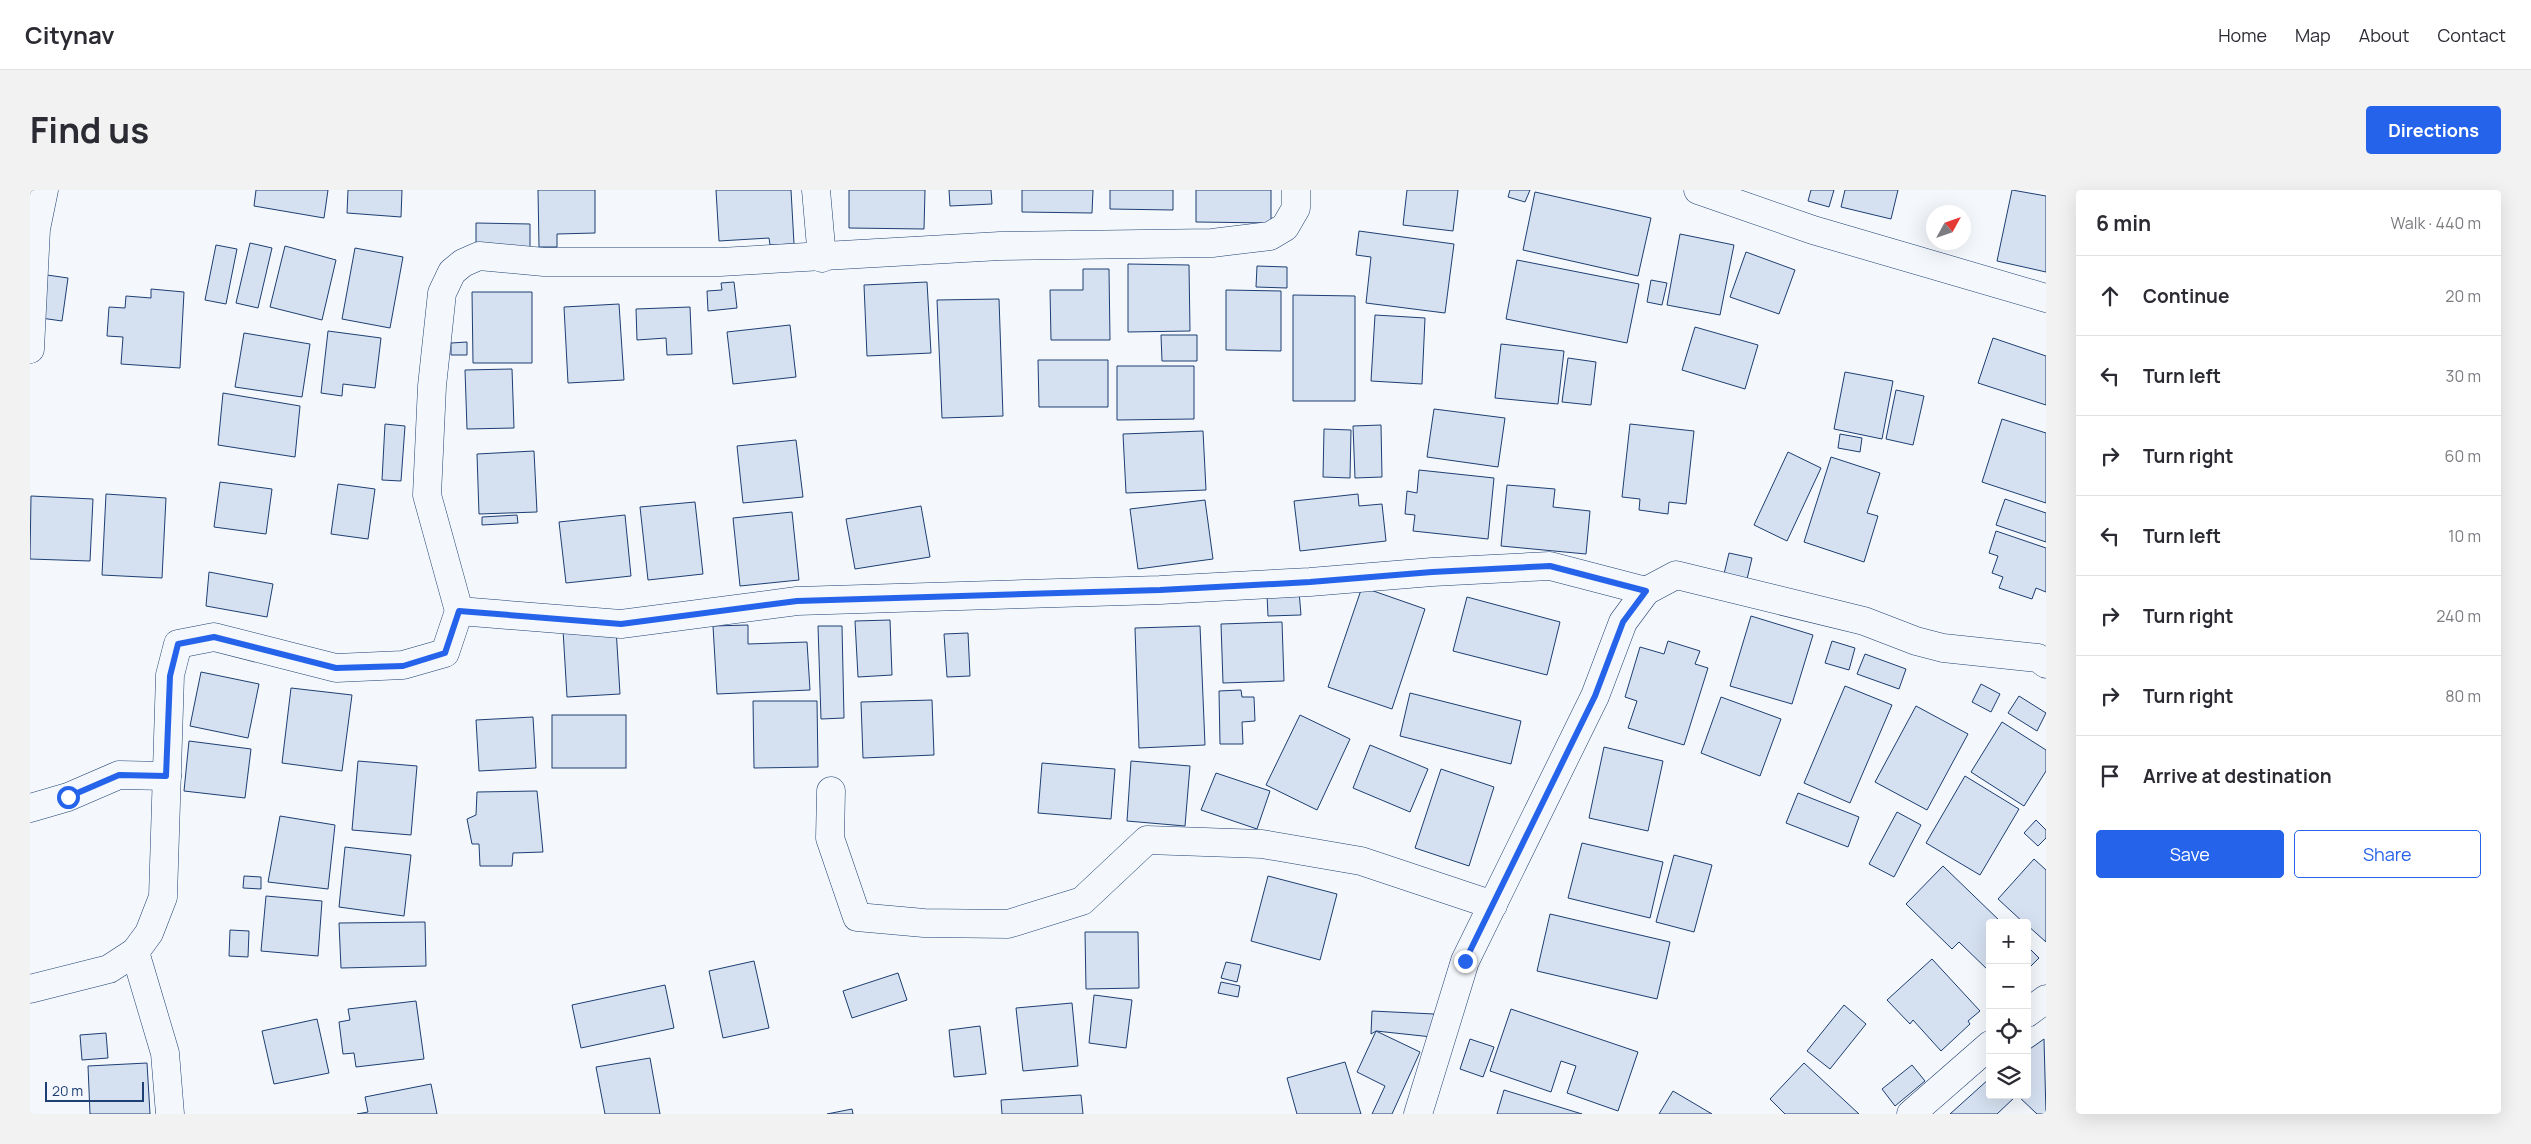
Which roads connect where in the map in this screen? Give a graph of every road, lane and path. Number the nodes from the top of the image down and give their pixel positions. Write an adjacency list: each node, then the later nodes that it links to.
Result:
1 (44, 190): 7 (street)
2 (816, 190): 5 (street)
3 (1296, 190): 5 (street)
4 (1698, 190): 6 (street)
5 (822, 258): 9 (street)
6 (2046, 298)
7 (30, 349)
8 (1646, 591): 9 (street); 10 (street); 14 (street)
9 (459, 611): 11 (street)
10 (2043, 655)
11 (166, 776): 13 (street); 15 (street)
12 (831, 791): 14 (street)
13 (30, 808)
14 (1493, 905): 21 (street)
15 (135, 952): 16 (street); 20 (street)
16 (30, 989)
17 (2046, 999): 18 (street)
18 (2031, 1010)
19 (1986, 1049): 22 (street)
20 (170, 1114)
21 (1418, 1114)
22 (1911, 1114)

